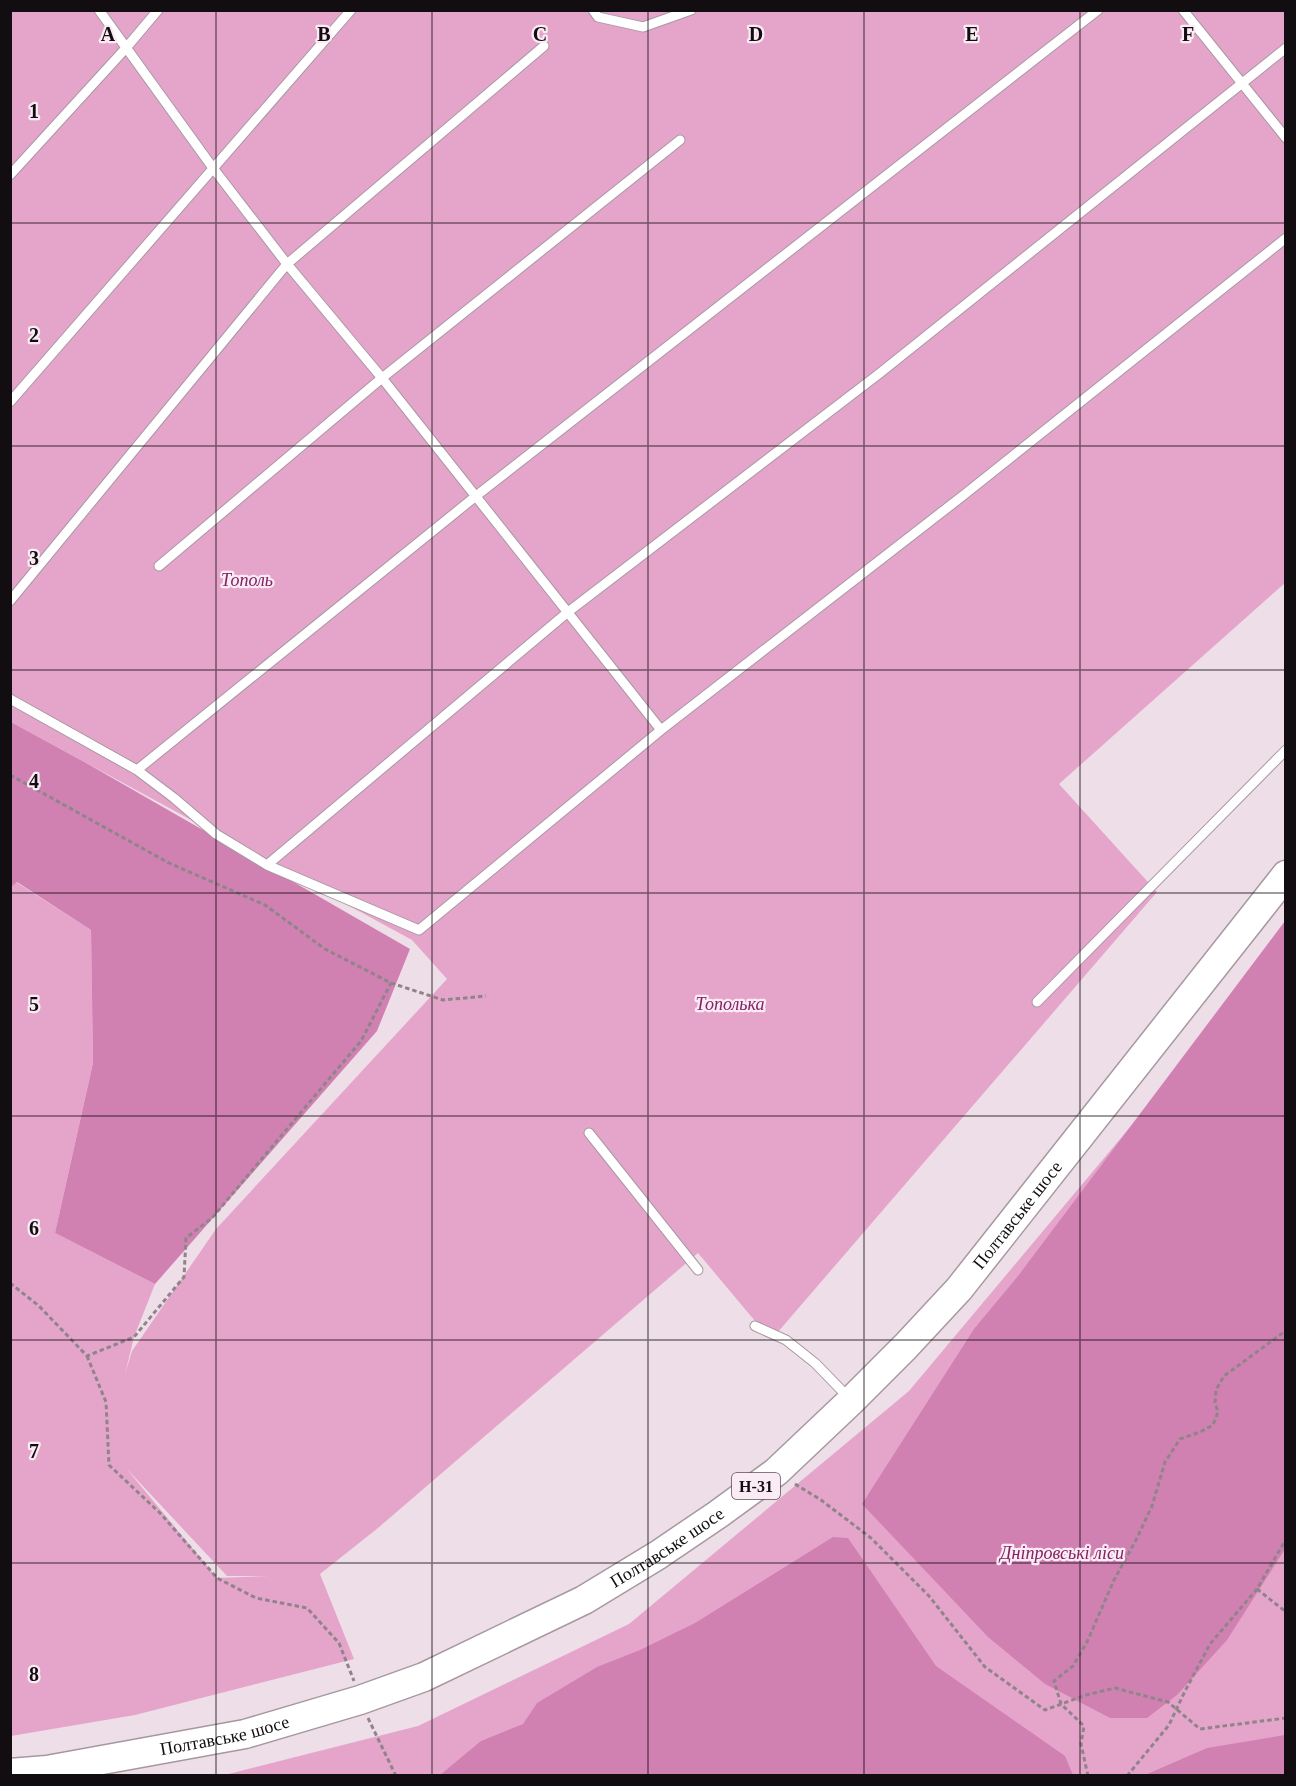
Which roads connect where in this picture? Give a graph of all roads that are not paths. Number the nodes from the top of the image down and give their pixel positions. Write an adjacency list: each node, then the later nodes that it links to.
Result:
1 (99, 10): 9 (lane)
2 (158, 10): 9 (lane)
3 (351, 10): 14 (lane)
4 (593, 10): 5 (lane)
5 (691, 10)
6 (1098, 10): 20 (lane)
7 (1183, 10): 11 (lane)
8 (544, 46): 17 (lane)
9 (126, 48): 14 (lane); 15 (lane)
10 (1286, 48): 11 (lane)
11 (1242, 83): 12 (lane); 23 (lane)
12 (1286, 138)
13 (680, 140): 18 (lane)
14 (213, 168): 17 (lane); 19 (lane)
15 (10, 175)
16 (1286, 238): 25 (lane)
17 (287, 264): 18 (lane); 22 (lane)
18 (382, 378): 20 (lane); 21 (lane)
19 (10, 402)
20 (476, 496): 23 (lane); 27 (lane)
21 (159, 566)
22 (10, 601)
23 (568, 612): 25 (lane); 28 (lane)
24 (10, 699): 27 (lane)
25 (661, 730): 28 (lane)
26 (1286, 750): 30 (lane)
27 (137, 770): 28 (lane)
28 (267, 865)
29 (1286, 875): 34 (main road, Полтавське шосе / Н-31)
30 (1037, 1002)
31 (589, 1133): 32 (lane)
32 (698, 1270)
33 (755, 1326): 34 (lane)
34 (851, 1401): 35 (main road, Полтавське шосе / Н-31)
35 (10, 1773)

